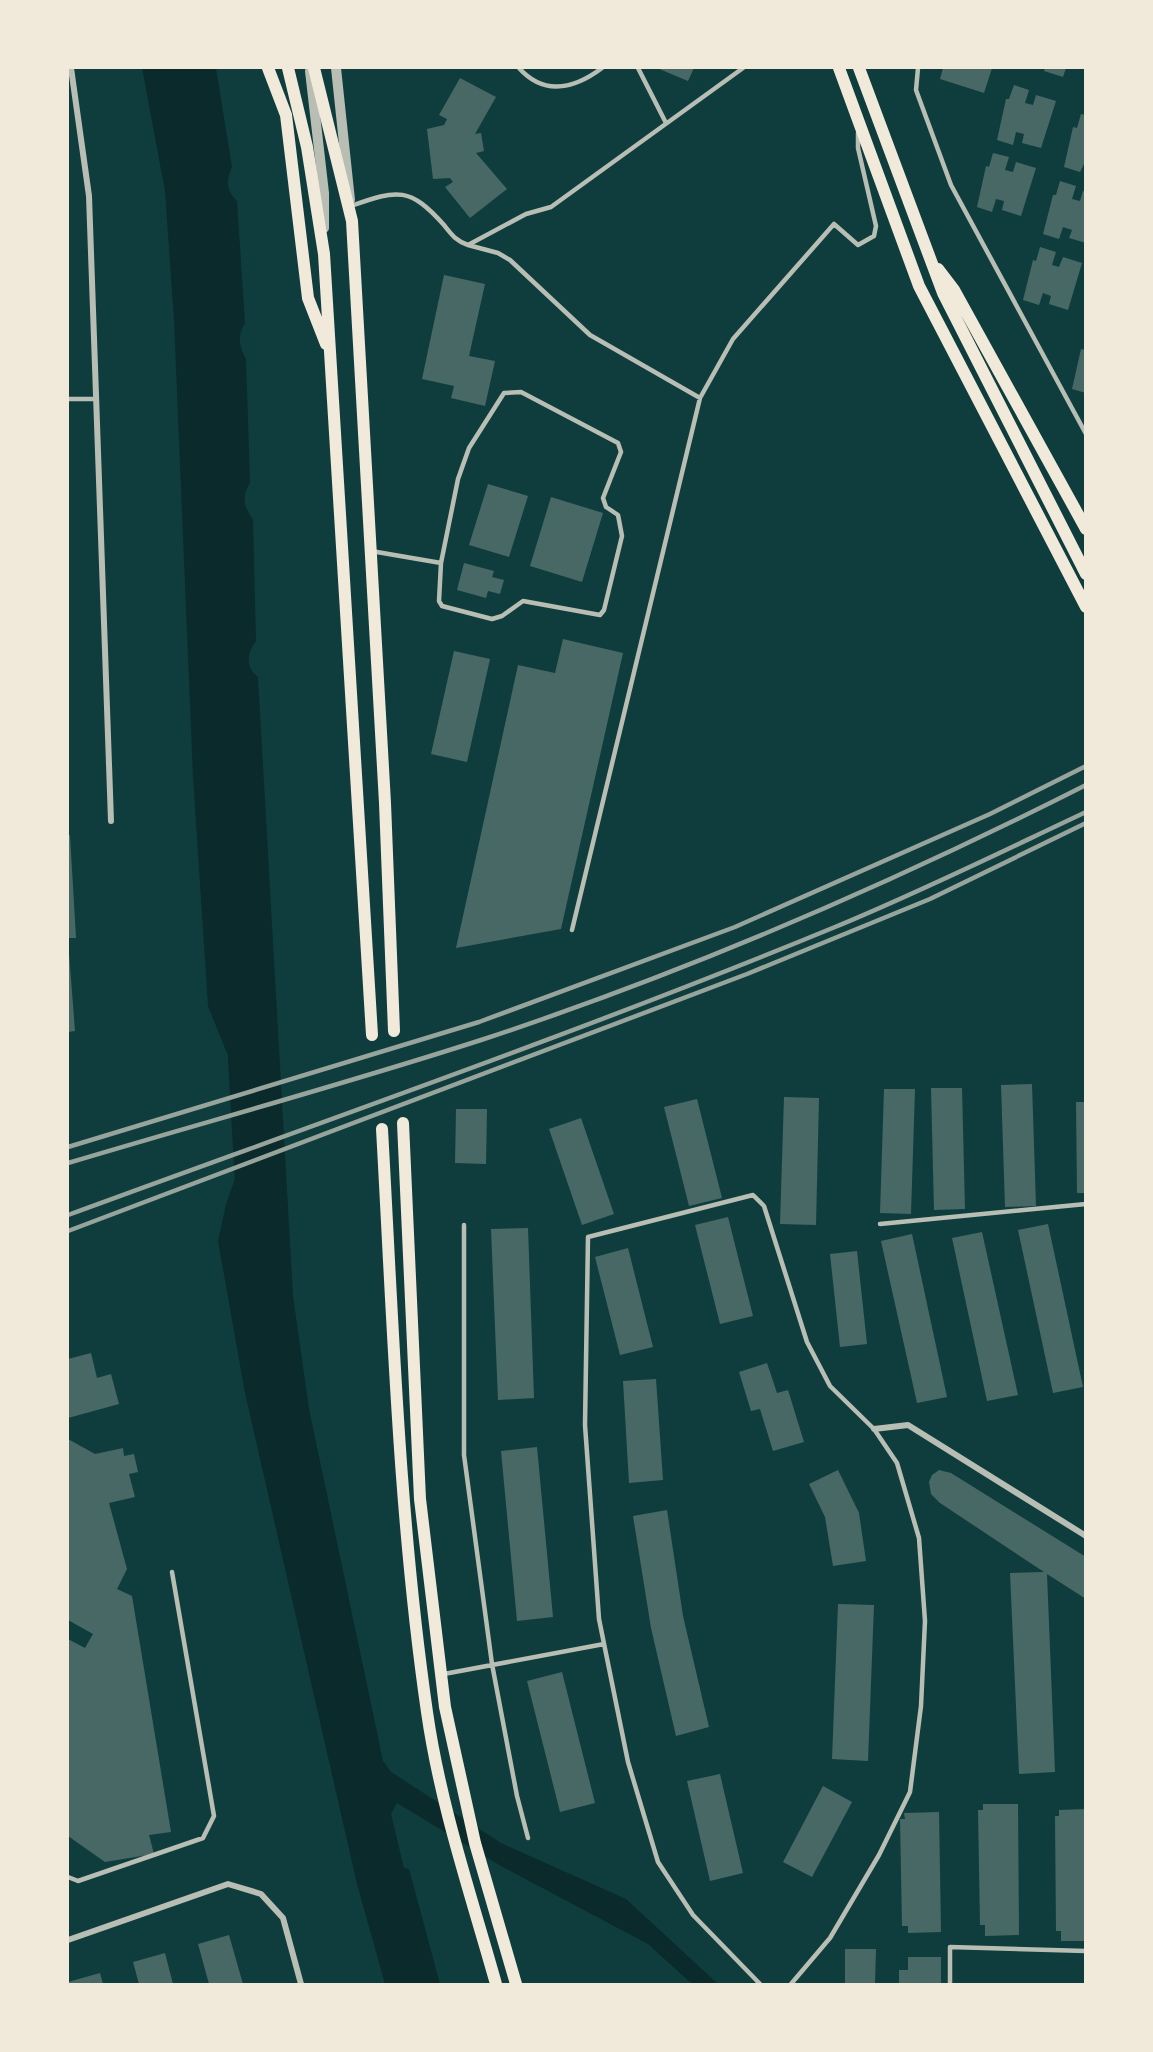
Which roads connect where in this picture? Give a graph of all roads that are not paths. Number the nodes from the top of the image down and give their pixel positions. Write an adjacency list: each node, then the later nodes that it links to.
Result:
1 (71, 68): 23 (street)
2 (268, 68): 20 (main road)
3 (288, 68): 18 (main road)
4 (312, 68): 16 (main road); 18 (street)
5 (336, 68): 15 (street)
6 (519, 68): 7 (lane)
7 (602, 68)
8 (638, 68): 14 (lane)
9 (743, 68): 14 (lane)
10 (839, 68): 13 (main road)
11 (859, 68): 19 (main road)
12 (918, 68): 24 (lane)
13 (859, 121): 21 (lane); 29 (main road)
14 (666, 123): 17 (lane)
15 (351, 206): 16 (street); 17 (lane)
16 (352, 221): 26 (main road)
17 (468, 245): 21 (lane)
18 (324, 254): 20 (main road)
19 (929, 258): 25 (main road); 28 (main road)
20 (331, 356): 33 (main road)
21 (700, 398): 31 (lane)
22 (68, 399): 23 (lane)
23 (96, 399): 30 (street)
24 (1086, 434)
25 (1086, 529)
26 (371, 551): 27 (lane); 32 (main road)
27 (441, 563): 27 (lane)
28 (1086, 574)
29 (1086, 607)
30 (111, 821)
31 (572, 930)
32 (394, 1030)
33 (372, 1035)
34 (402, 1123): 44 (main road)
35 (382, 1130): 50 (main road)
36 (1086, 1204): 37 (lane)
37 (880, 1224)
38 (464, 1225): 43 (lane)
39 (874, 1430): 40 (street); 42 (lane); 53 (lane)
40 (1086, 1536)
41 (172, 1572): 46 (lane)
42 (604, 1644): 43 (lane); 52 (lane)
43 (492, 1664): 44 (lane); 45 (lane)
44 (441, 1674): 51 (main road)
45 (528, 1838)
46 (68, 1877)
47 (68, 1940): 49 (street)
48 (1086, 1951): 54 (lane)
49 (301, 1984)
50 (496, 1984)
51 (516, 1984)
52 (760, 1984)
53 (791, 1984)
54 (950, 1984)

